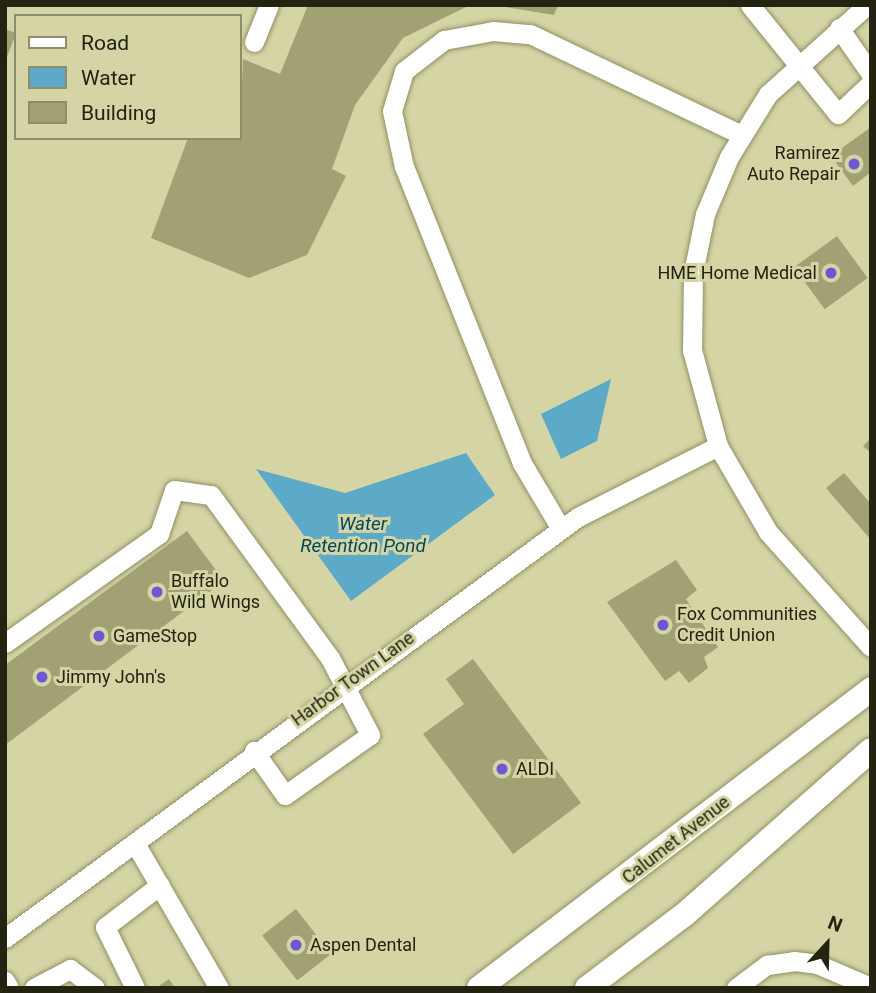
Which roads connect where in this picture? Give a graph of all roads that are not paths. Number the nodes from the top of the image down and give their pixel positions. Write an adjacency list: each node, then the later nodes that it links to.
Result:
1 (269, 5): 5 (street)
2 (750, 5): 6 (street)
3 (867, 5): 4 (street)
4 (839, 28): 6 (street); 7 (street)
5 (254, 42)
6 (797, 65): 8 (street); 9 (street)
7 (871, 74)
8 (871, 83)
9 (742, 135): 10 (street); 11 (street)
10 (718, 446): 11 (street, Harbor Town Lane); 13 (street)
11 (561, 528): 14 (street, Harbor Town Lane)
12 (5, 643): 14 (street)
13 (871, 648)
14 (344, 686): 17 (street, Harbor Town Lane); 17 (street)
15 (871, 689): 28 (main road, Calumet Avenue)
16 (871, 750): 29 (main road)
17 (254, 751): 18 (street, Harbor Town Lane)
18 (136, 845): 19 (street); 20 (street, Harbor Town Lane)
19 (160, 885): 26 (street); 27 (street)
20 (5, 938)
21 (5, 981): 23 (street)
22 (871, 987): 30 (street)
23 (9, 988)
24 (34, 988): 25 (street)
25 (95, 988)
26 (135, 988)
27 (219, 988)
28 (479, 988)
29 (586, 988)
30 (736, 988)

